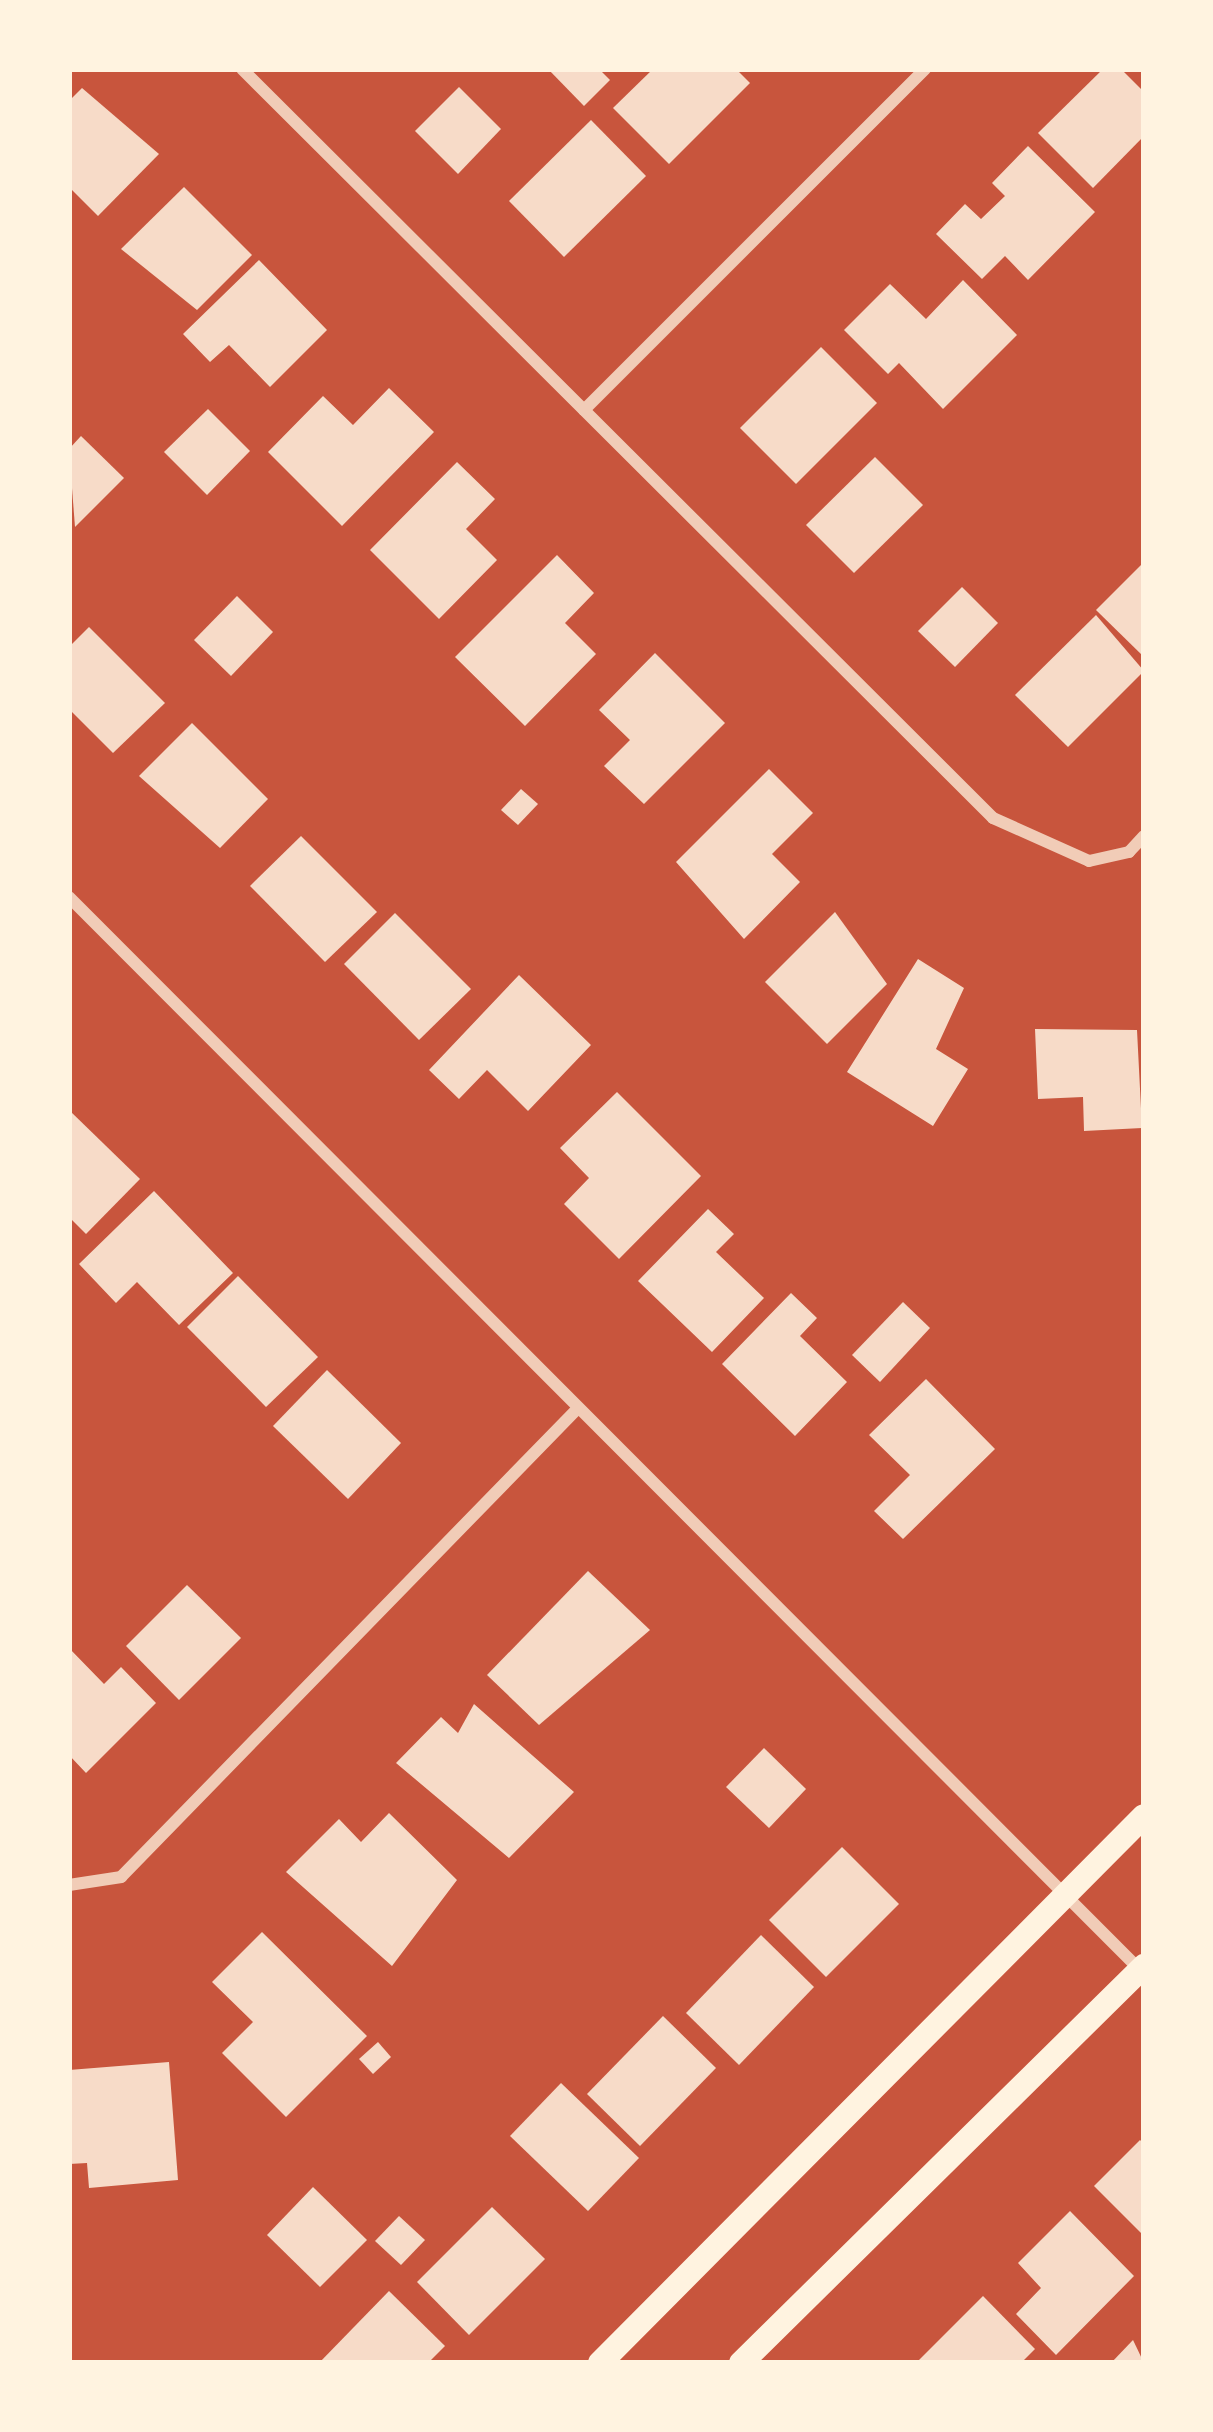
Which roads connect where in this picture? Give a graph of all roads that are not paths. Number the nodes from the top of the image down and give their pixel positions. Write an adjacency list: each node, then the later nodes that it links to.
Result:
1 (242, 69): 3 (street)
2 (926, 69): 3 (street)
3 (584, 410): 4 (street)
4 (1144, 836)
5 (69, 898): 6 (street)
6 (577, 1409): 8 (street); 9 (street)
7 (1144, 1816): 9 (main road)
8 (69, 1885)
9 (1064, 1895): 10 (street); 11 (main road)
10 (1142, 1968): 12 (main road)
11 (600, 2363)
12 (740, 2363)

